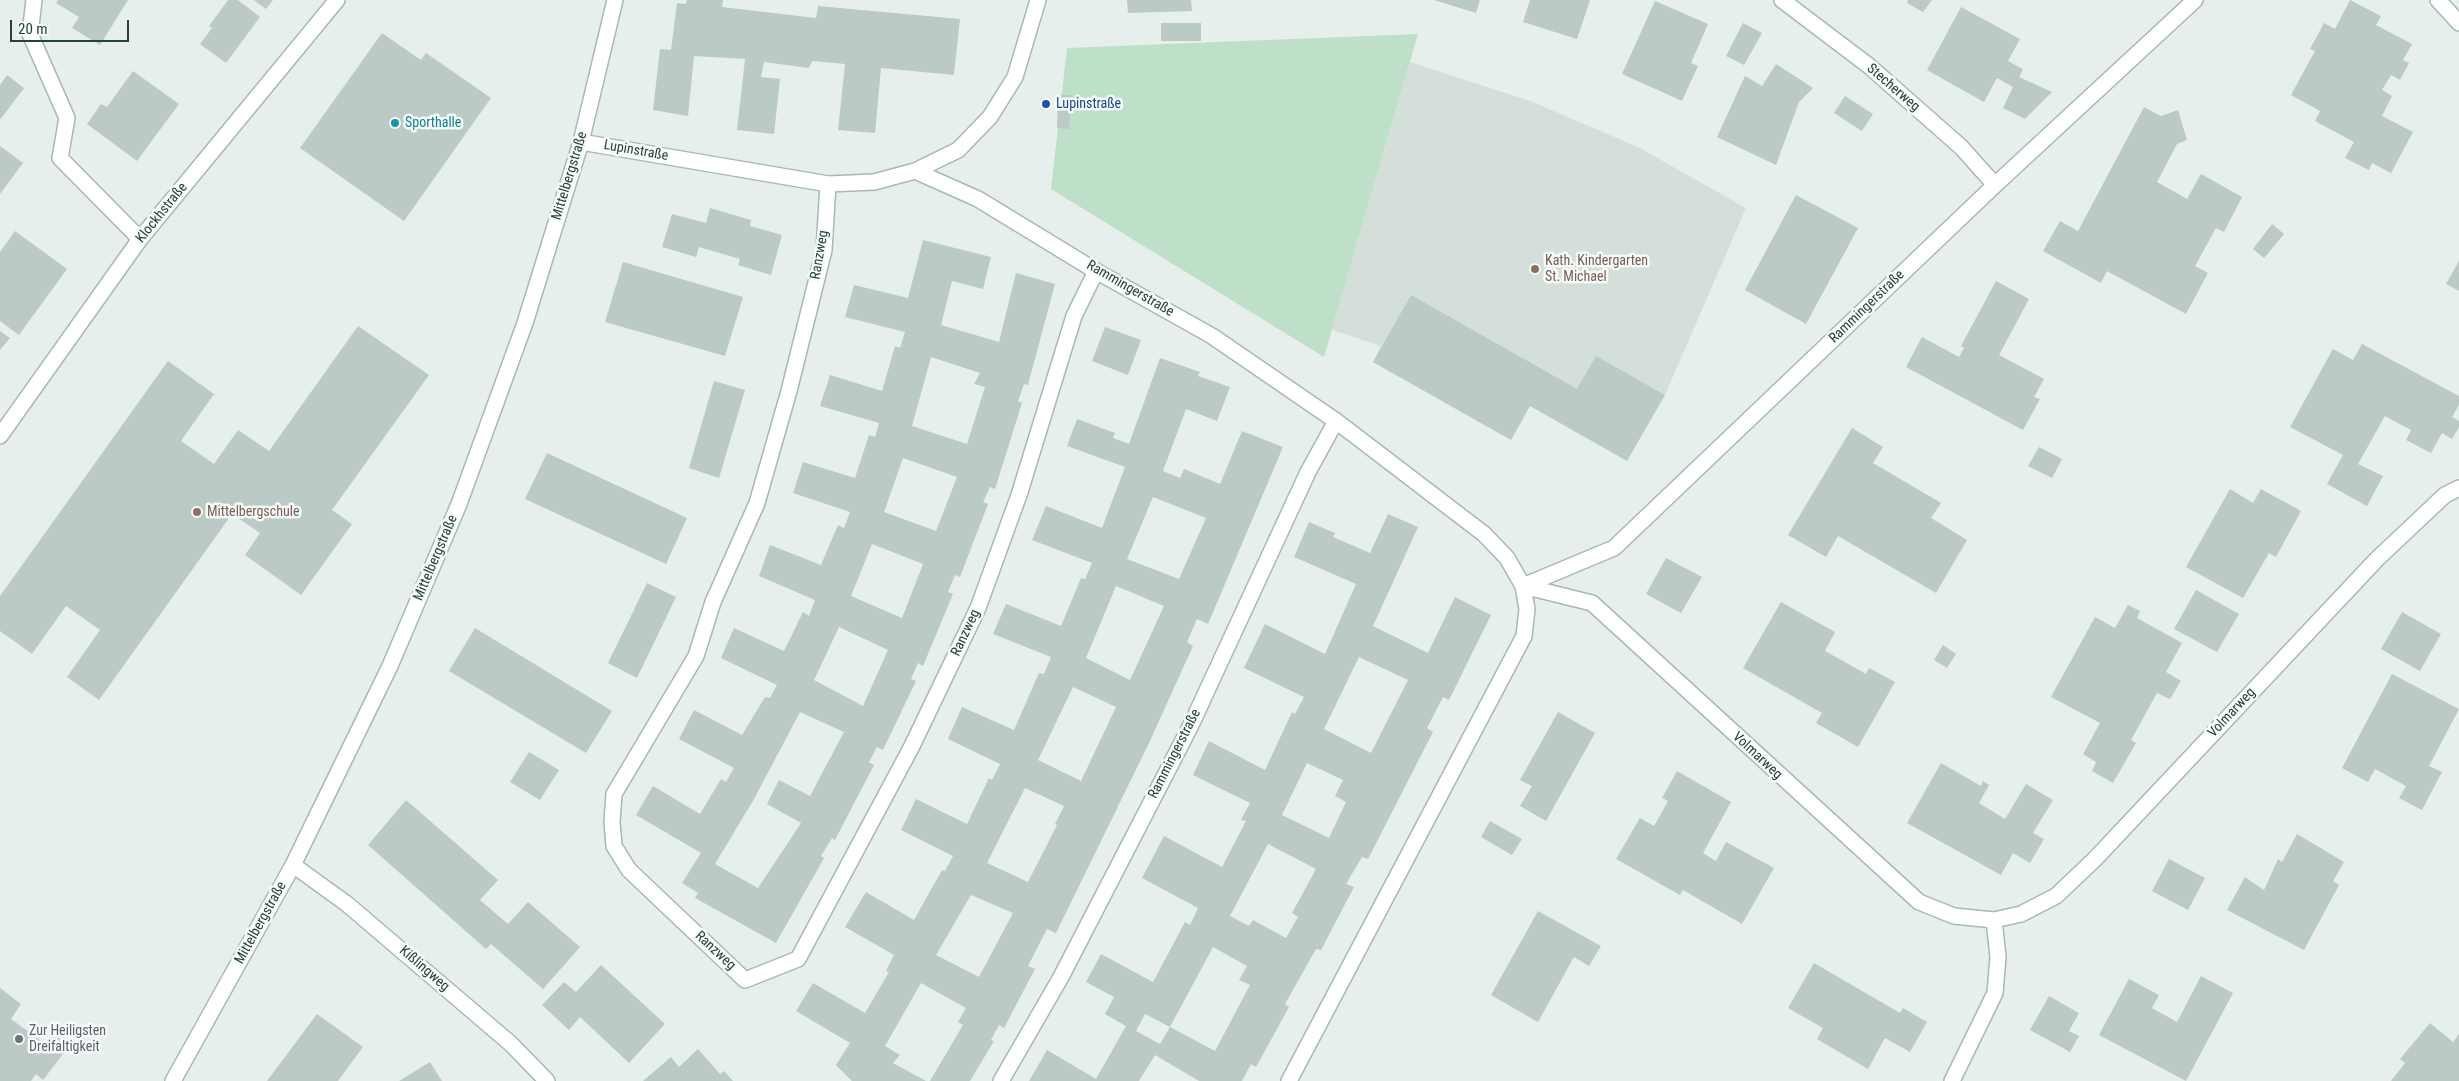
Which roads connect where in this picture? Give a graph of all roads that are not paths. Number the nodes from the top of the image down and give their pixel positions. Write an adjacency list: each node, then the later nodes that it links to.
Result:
1 (34, 0): 13 (street)
2 (337, 0): 13 (street, Klockhstraße)
3 (615, 0): 9 (street, Mittelbergstraße)
4 (1038, 0): 10 (street, Lupinstraße)
5 (1782, 0): 12 (street, Stecherweg)
6 (2195, 0): 12 (street, Rammingerstraße)
7 (2438, 0): 8 (street)
8 (2459, 23)
9 (581, 142): 11 (street, Lupinstraße); 19 (street, Mittelbergstraße)
10 (915, 171): 11 (street, Lupinstraße); 14 (street, Rammingerstraße)
11 (828, 184): 14 (street, Ranzweg)
12 (1995, 186): 18 (street, Rammingerstraße)
13 (140, 239): 16 (street, Klockhstraße)
14 (1096, 271): 15 (street, Rammingerstraße)
15 (1336, 422): 18 (street, Rammingerstraße); 23 (street, Rammingerstraße)
16 (0, 436)
17 (2459, 488): 20 (street, Volmarweg)
18 (1523, 586): 20 (street, Volmarweg); 24 (street, Rammingerstraße)
19 (293, 865): 21 (street, Mittelbergstraße); 22 (street, Kißlingweg)
20 (1994, 920): 25 (street)
21 (173, 1081)
22 (547, 1081)
23 (1001, 1081)
24 (1289, 1081)
25 (1952, 1081)

